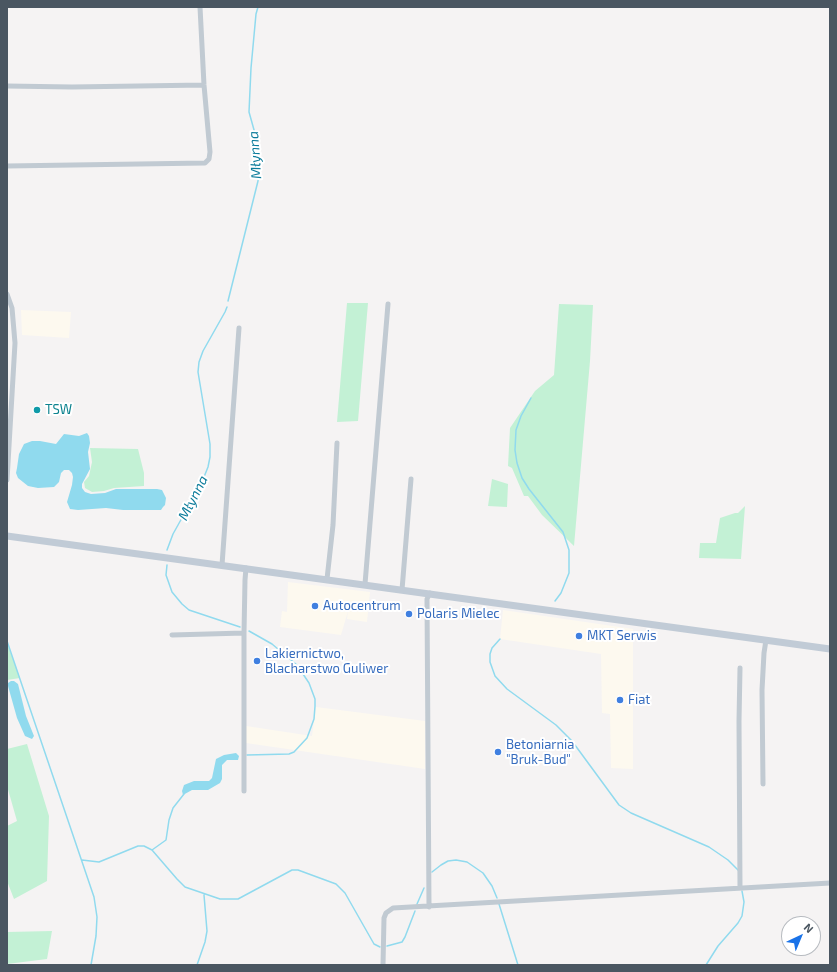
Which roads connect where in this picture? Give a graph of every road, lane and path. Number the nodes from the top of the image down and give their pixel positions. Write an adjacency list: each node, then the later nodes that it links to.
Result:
1 (200, 7): 2 (street)
2 (204, 85): 3 (street); 4 (street)
3 (7, 86)
4 (7, 166)
5 (7, 294): 10 (street)
6 (388, 304): 15 (street)
7 (238, 328): 12 (street)
8 (337, 442): 14 (street)
9 (411, 479): 16 (street)
10 (7, 480)
11 (7, 536): 12 (street)
12 (222, 565): 13 (street)
13 (246, 568): 14 (street); 18 (street)
14 (327, 579): 15 (street)
15 (365, 584): 16 (street)
16 (402, 590): 17 (street)
17 (430, 593): 20 (street); 27 (street)
18 (244, 633): 19 (street); 24 (street)
19 (172, 635)
20 (766, 640): 21 (street); 23 (street)
21 (830, 649)
22 (740, 668): 26 (street)
23 (763, 784)
24 (244, 791)
25 (830, 883): 26 (street)
26 (740, 888): 27 (street)
27 (429, 906): 28 (street)
28 (383, 965)

